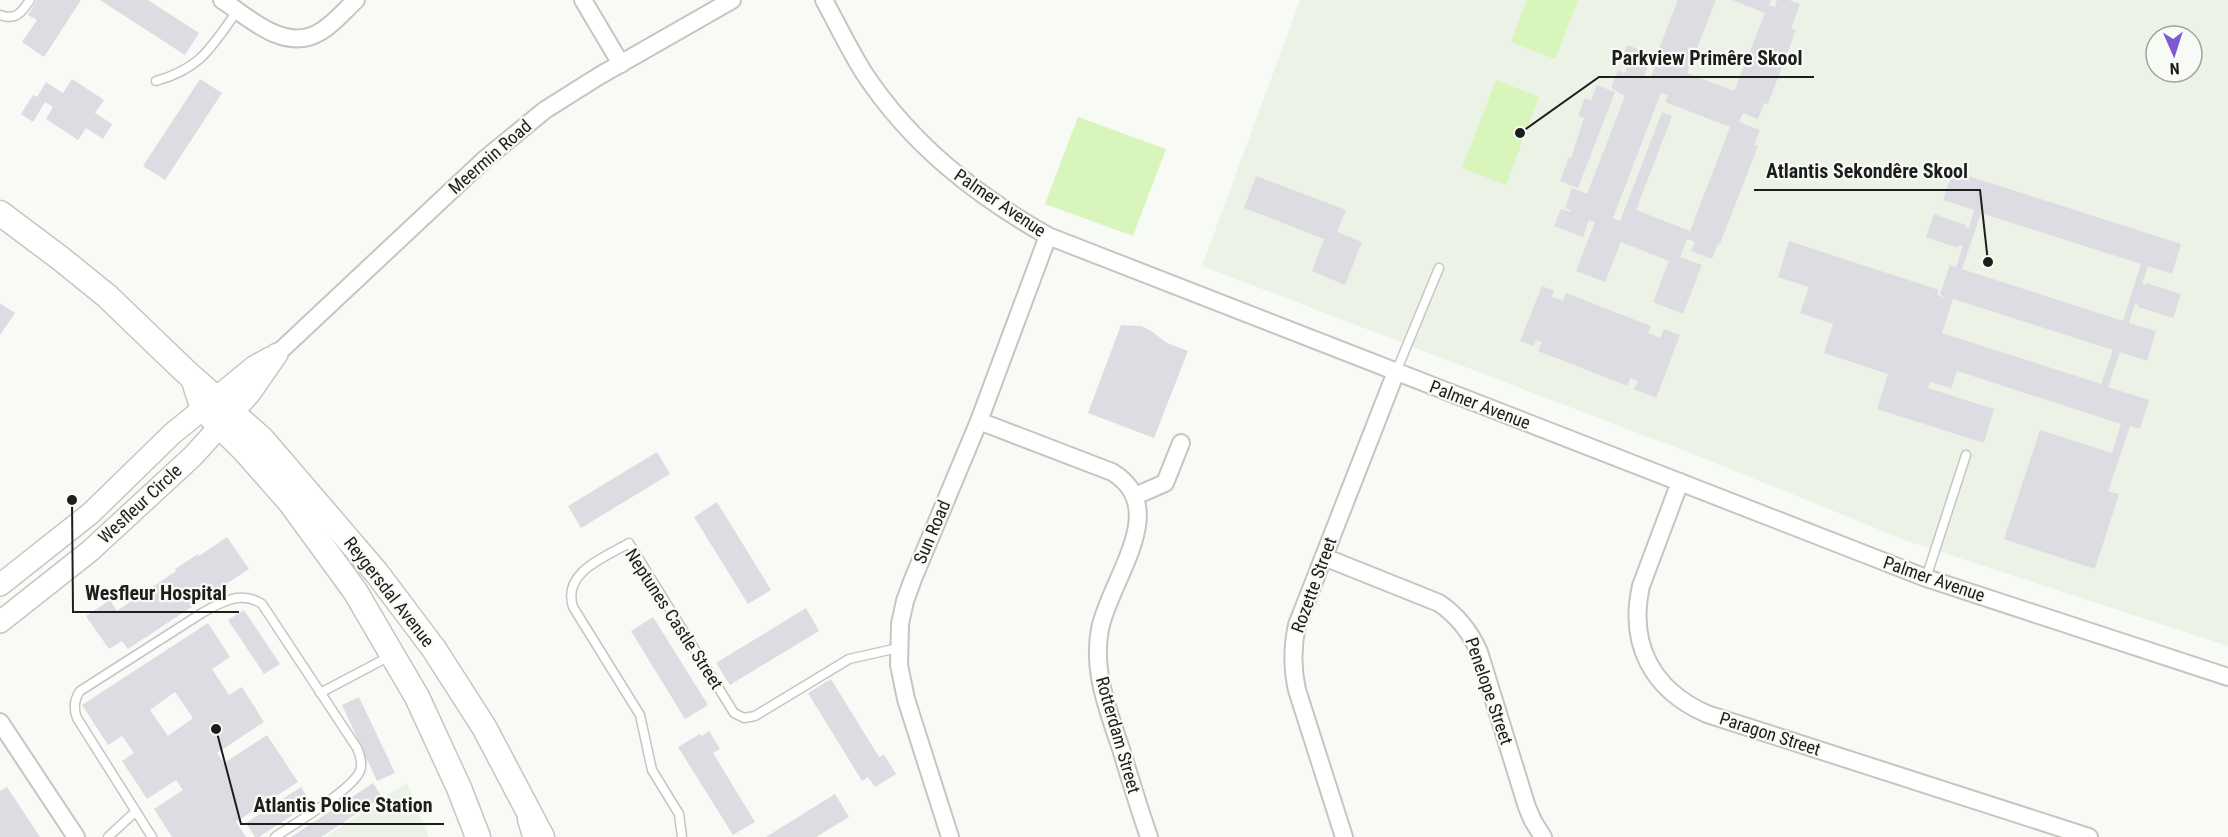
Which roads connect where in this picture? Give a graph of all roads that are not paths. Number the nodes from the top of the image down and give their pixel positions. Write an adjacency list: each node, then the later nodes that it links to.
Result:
1 (30, 0): 8 (lane)
2 (222, 0): 7 (street)
3 (357, 0): 7 (street)
4 (583, 0): 9 (street)
5 (732, 0): 9 (street, Meermin Road)
6 (824, 0): 12 (street, Palmer Avenue)
7 (238, 10): 10 (lane)
8 (0, 15)
9 (621, 64): 14 (street, Meermin Road)
10 (156, 81)
11 (0, 213): 16 (main road, Reygersdal Avenue)
12 (1048, 236): 15 (street, Palmer Avenue); 17 (street, Sun Road)
13 (1439, 268): 15 (lane)
14 (277, 354): 16 (street, Meermin Road)
15 (1396, 372): 20 (street, Palmer Avenue); 22 (street, Rozette Street)
16 (218, 412): 24 (street, Wesfleur Circle); 25 (street, Wesfleur Circle); 27 (main road, Reygersdal Avenue); 31 (main road, Reygersdal Avenue)
17 (979, 421): 21 (street); 26 (street, Sun Road)
18 (1181, 443): 21 (street)
19 (1966, 455): 23 (lane)
20 (1680, 482): 23 (street, Palmer Avenue); 45 (street, Paragon Street)
21 (1135, 496): 42 (street, Rotterdam Street)
22 (1324, 557): 43 (street, Rozette Street); 44 (street, Penelope Street)
23 (1926, 578): 28 (street, Palmer Avenue)
24 (0, 585)
25 (0, 622)
26 (898, 648): 40 (lane, Neptunes Castle Street); 41 (street, Sun Road)
27 (394, 654): 29 (lane); 33 (main road, Reygersdal Avenue)
28 (2228, 677)
29 (320, 693): 32 (lane); 37 (lane)
30 (0, 722): 34 (street)
31 (505, 765): 38 (lane); 39 (main road, Reygersdal Avenue)
32 (135, 812): 35 (lane); 36 (lane)
33 (478, 836)
34 (76, 837)
35 (108, 837)
36 (152, 837)
37 (275, 837)
38 (526, 837)
39 (542, 837)
40 (682, 837)
41 (950, 837)
42 (1149, 837)
43 (1344, 837)
44 (1543, 837)
45 (2089, 837)

